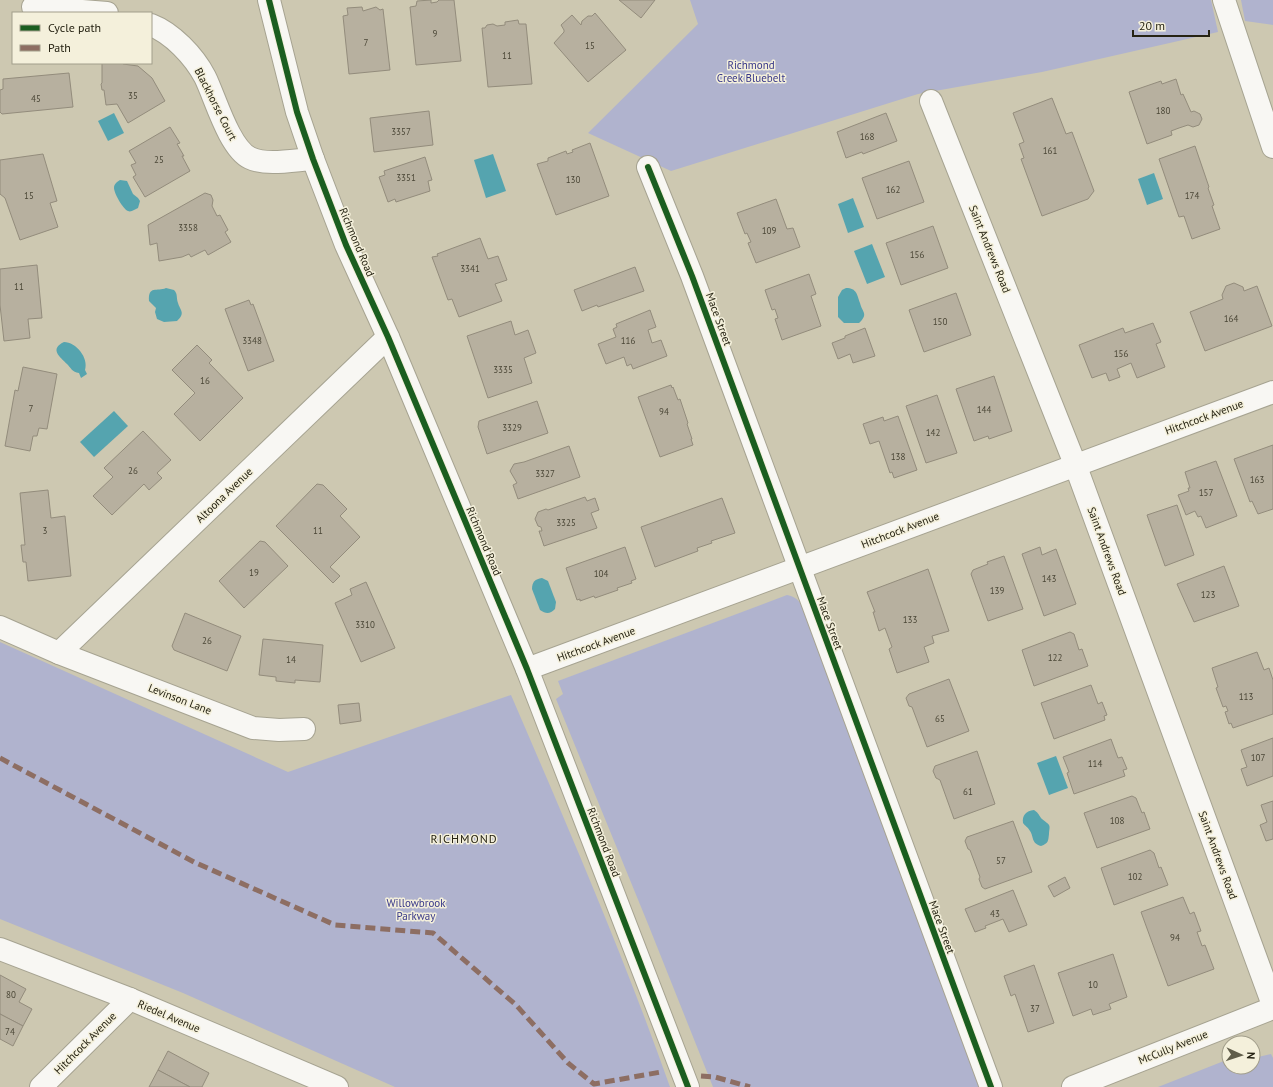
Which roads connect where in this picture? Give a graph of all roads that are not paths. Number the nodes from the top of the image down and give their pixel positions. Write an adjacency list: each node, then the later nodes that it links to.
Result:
1 (269, 0): 8 (street, Richmond Road)
2 (1224, 0): 7 (street)
3 (33, 7): 4 (street)
4 (94, 12)
5 (152, 25): 8 (street, Blackhorse Court)
6 (931, 100): 12 (street, Saint Andrews Road)
7 (1273, 147)
8 (313, 159): 10 (street, Richmond Road)
9 (648, 167): 13 (street, Mace Street)
10 (388, 337): 15 (street, Altoona Avenue); 16 (street, Richmond Road)
11 (1273, 392): 12 (street, Hitchcock Avenue)
12 (1075, 464): 13 (street, Hitchcock Avenue); 20 (street, Saint Andrews Road)
13 (799, 568): 16 (street, Hitchcock Avenue); 24 (street, Mace Street)
14 (0, 626): 15 (street, Levinson Lane)
15 (60, 653): 17 (street, Levinson Lane)
16 (527, 669): 23 (street, Richmond Road)
17 (304, 728)
18 (0, 949): 19 (street, Riedel Avenue)
19 (130, 999): 21 (street, Hitchcock Avenue); 22 (street, Riedel Avenue)
20 (1273, 1006): 25 (street, McCully Avenue)
21 (41, 1087)
22 (337, 1087)
23 (688, 1087)
24 (991, 1087)
25 (1073, 1087)

